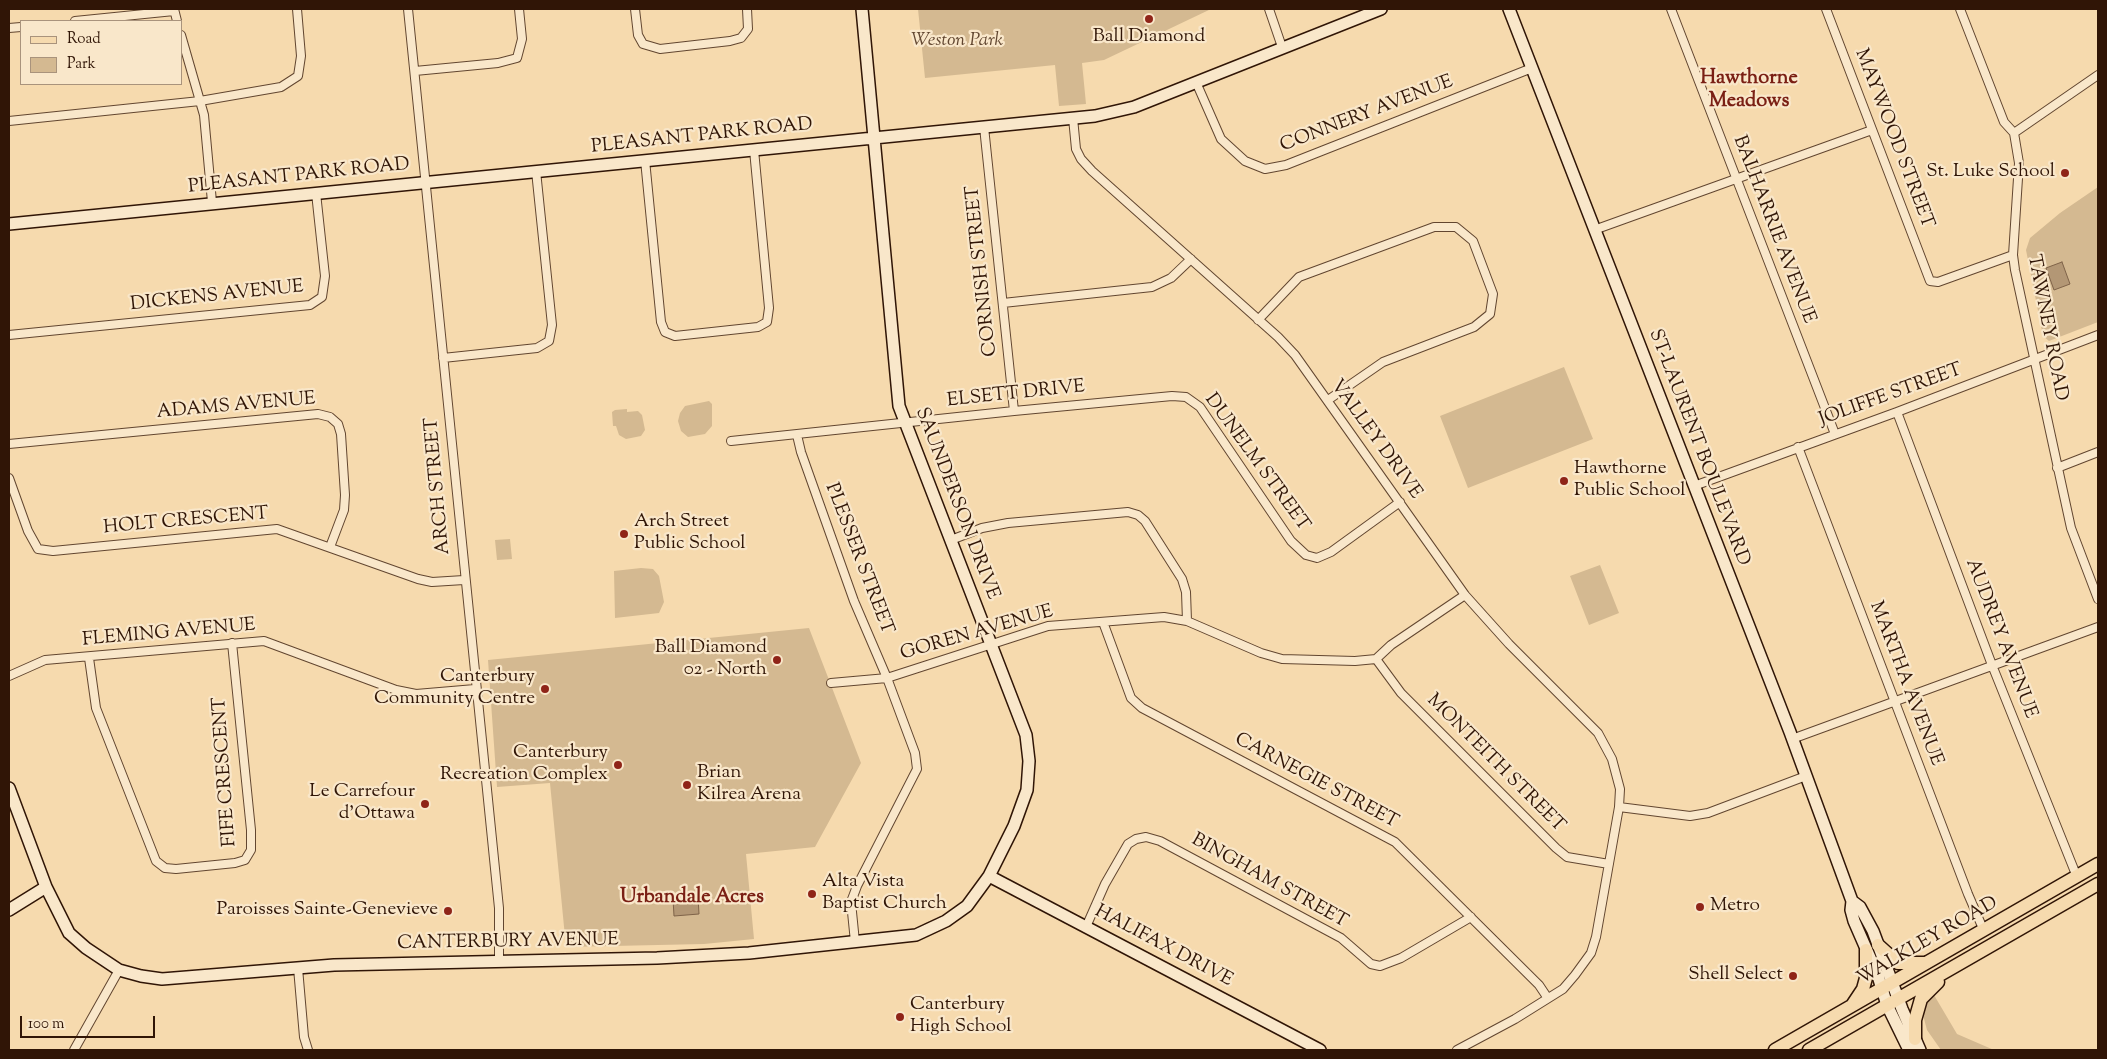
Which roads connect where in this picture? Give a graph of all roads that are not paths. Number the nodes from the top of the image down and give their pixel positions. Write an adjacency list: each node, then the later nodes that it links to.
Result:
1 (297, 9): 21 (street)
2 (408, 9): 18 (street, ARCH STREET)
3 (519, 9): 18 (street)
4 (635, 9): 5 (street)
5 (747, 9)
6 (862, 9): 27 (street, SAUNDERSON DRIVE)
7 (1269, 9): 16 (street)
8 (1381, 9): 16 (street, PLEASANT PARK ROAD)
9 (1509, 9): 17 (street, ST-LAURENT BOULEVARD)
10 (1671, 9): 31 (street, BALHARRIE AVENUE)
11 (1826, 9): 25 (street, MAYWOOD STREET)
12 (1960, 9): 26 (street, TAWNEY ROAD)
13 (174, 10): 14 (street)
14 (84, 20)
15 (182, 38): 21 (street)
16 (1282, 47): 20 (street, PLEASANT PARK ROAD)
17 (1532, 68): 20 (street, CONNERY AVENUE); 36 (street, ST-LAURENT BOULEVARD)
18 (415, 71): 32 (street, ARCH STREET)
19 (2098, 75): 26 (street)
20 (1196, 82): 22 (street, PLEASANT PARK ROAD)
21 (200, 101): 23 (street); 34 (street)
22 (1073, 118): 24 (street, PLEASANT PARK ROAD); 38 (street, VALLEY DRIVE)
23 (9, 121)
24 (984, 127): 27 (street, PLEASANT PARK ROAD); 39 (street, CORNISH STREET)
25 (1872, 130): 31 (street); 37 (street, MAYWOOD STREET)
26 (2014, 133): 37 (street, TAWNEY ROAD)
27 (875, 136): 28 (street, PLEASANT PARK ROAD); 49 (street, SAUNDERSON DRIVE)
28 (754, 150): 29 (street, PLEASANT PARK ROAD); 29 (street)
29 (645, 160): 30 (street, PLEASANT PARK ROAD)
30 (536, 170): 32 (street, PLEASANT PARK ROAD); 43 (street)
31 (1736, 178): 36 (street); 50 (street, BALHARRIE AVENUE)
32 (427, 182): 33 (street, PLEASANT PARK ROAD); 43 (street, ARCH STREET)
33 (316, 193): 34 (street, PLEASANT PARK ROAD); 41 (street, DICKENS AVENUE)
34 (212, 202): 35 (street, PLEASANT PARK ROAD)
35 (9, 224)
36 (1594, 230): 58 (street, ST-LAURENT BOULEVARD)
37 (2013, 255): 44 (street, TAWNEY ROAD)
38 (1191, 259): 39 (street); 40 (street, VALLEY DRIVE)
39 (1004, 302): 47 (street, CORNISH STREET)
40 (1258, 320): 46 (street, VALLEY DRIVE); 46 (street)
41 (9, 335)
42 (2098, 335): 44 (street, JOLIFFE STREET)
43 (443, 358): 62 (street, ARCH STREET)
44 (2036, 360): 48 (street, JOLIFFE STREET); 56 (street, TAWNEY ROAD)
45 (1186, 397): 47 (street, ELSETT DRIVE); 59 (street, DUNELM STREET)
46 (1328, 400): 59 (street, VALLEY DRIVE)
47 (1014, 411): 49 (street, ELSETT DRIVE)
48 (1897, 412): 50 (street, JOLIFFE STREET); 72 (street, AUDREY AVENUE)
49 (905, 423): 51 (street, ELSETT DRIVE); 60 (street, SAUNDERSON DRIVE)
50 (1835, 434): 54 (street, JOLIFFE STREET)
51 (797, 435): 52 (street, ELSETT DRIVE); 74 (street, PLESSER STREET)
52 (731, 441)
53 (9, 444): 61 (street, ADAMS AVENUE)
54 (1798, 448): 58 (street, JOLIFFE STREET); 77 (street, MARTHA AVENUE)
55 (2098, 452): 56 (street)
56 (2056, 468): 64 (street, TAWNEY ROAD)
57 (9, 478): 61 (street, HOLT CRESCENT)
58 (1694, 486): 78 (street, ST-LAURENT BOULEVARD)
59 (1400, 502): 63 (street, VALLEY DRIVE)
60 (951, 540): 65 (street); 69 (street, SAUNDERSON DRIVE)
61 (330, 547): 62 (street, HOLT CRESCENT)
62 (464, 580): 76 (street, ARCH STREET)
63 (1465, 594): 71 (street); 81 (street, VALLEY DRIVE)
64 (2098, 599)
65 (1187, 621): 66 (street, GOREN AVENUE); 71 (street, GOREN AVENUE)
66 (1103, 622): 69 (street, GOREN AVENUE); 89 (street, CARNEGIE STREET)
67 (2098, 627): 72 (street)
68 (232, 643): 70 (street, FLEMING AVENUE); 70 (street, FIFE CRESCENT); 76 (street, FLEMING AVENUE)
69 (992, 645): 74 (street, GOREN AVENUE); 84 (street, SAUNDERSON DRIVE)
70 (89, 658): 73 (street, FLEMING AVENUE)
71 (1376, 658): 82 (street, MONTEITH STREET)
72 (1992, 665): 77 (street); 85 (street, AUDREY AVENUE)
73 (9, 676)
74 (887, 678): 75 (street, GOREN AVENUE); 92 (street, PLESSER STREET)
75 (831, 683)
76 (475, 688): 94 (street, ARCH STREET)
77 (1894, 701): 78 (street); 91 (street, MARTHA AVENUE)
78 (1792, 739): 79 (street, ST-LAURENT BOULEVARD)
79 (1806, 776): 81 (street); 93 (street, ST-LAURENT BOULEVARD)
80 (9, 788): 87 (street, CANTERBURY AVENUE)
81 (1620, 807): 82 (street, VALLEY DRIVE)
82 (1609, 864): 100 (street, VALLEY DRIVE)
83 (2098, 864): 85 (main road, WALKLEY ROAD)
84 (989, 876): 90 (street, HALIFAX DRIVE); 92 (street, CANTERBURY AVENUE)
85 (2077, 876): 91 (main road, WALKLEY ROAD)
86 (2098, 884): 96 (main road, WALKLEY ROAD)
87 (46, 887): 88 (street); 98 (street, CANTERBURY AVENUE)
88 (9, 910)
89 (1471, 917): 90 (street, BINGHAM STREET); 100 (street, CARNEGIE STREET)
90 (1086, 927): 106 (street, HALIFAX DRIVE)
91 (1984, 931): 95 (main road, WALKLEY ROAD)
92 (854, 942): 94 (street, CANTERBURY AVENUE)
93 (1872, 947): 95 (main road); 99 (street, ST-LAURENT BOULEVARD); 102 (main road)
94 (499, 960): 97 (street, CANTERBURY AVENUE)
95 (1929, 963): 99 (main road, WALKLEY ROAD)
96 (1954, 966): 101 (main road, WALKLEY ROAD); 103 (main road)
97 (298, 968): 98 (street, CANTERBURY AVENUE); 105 (street)
98 (120, 970): 104 (street)
99 (1887, 986): 101 (street, ST-LAURENT BOULEVARD); 102 (main road, WALKLEY ROAD)
100 (1547, 997): 107 (street, VALLEY DRIVE)
101 (1892, 1001): 103 (street, ST-LAURENT BOULEVARD); 109 (main road, WALKLEY ROAD)
102 (1849, 1008): 108 (main road, WALKLEY ROAD)
103 (1915, 1047)
104 (74, 1050)
105 (308, 1050)
106 (1320, 1050)
107 (1457, 1050)
108 (1775, 1050)
109 (1809, 1050)

